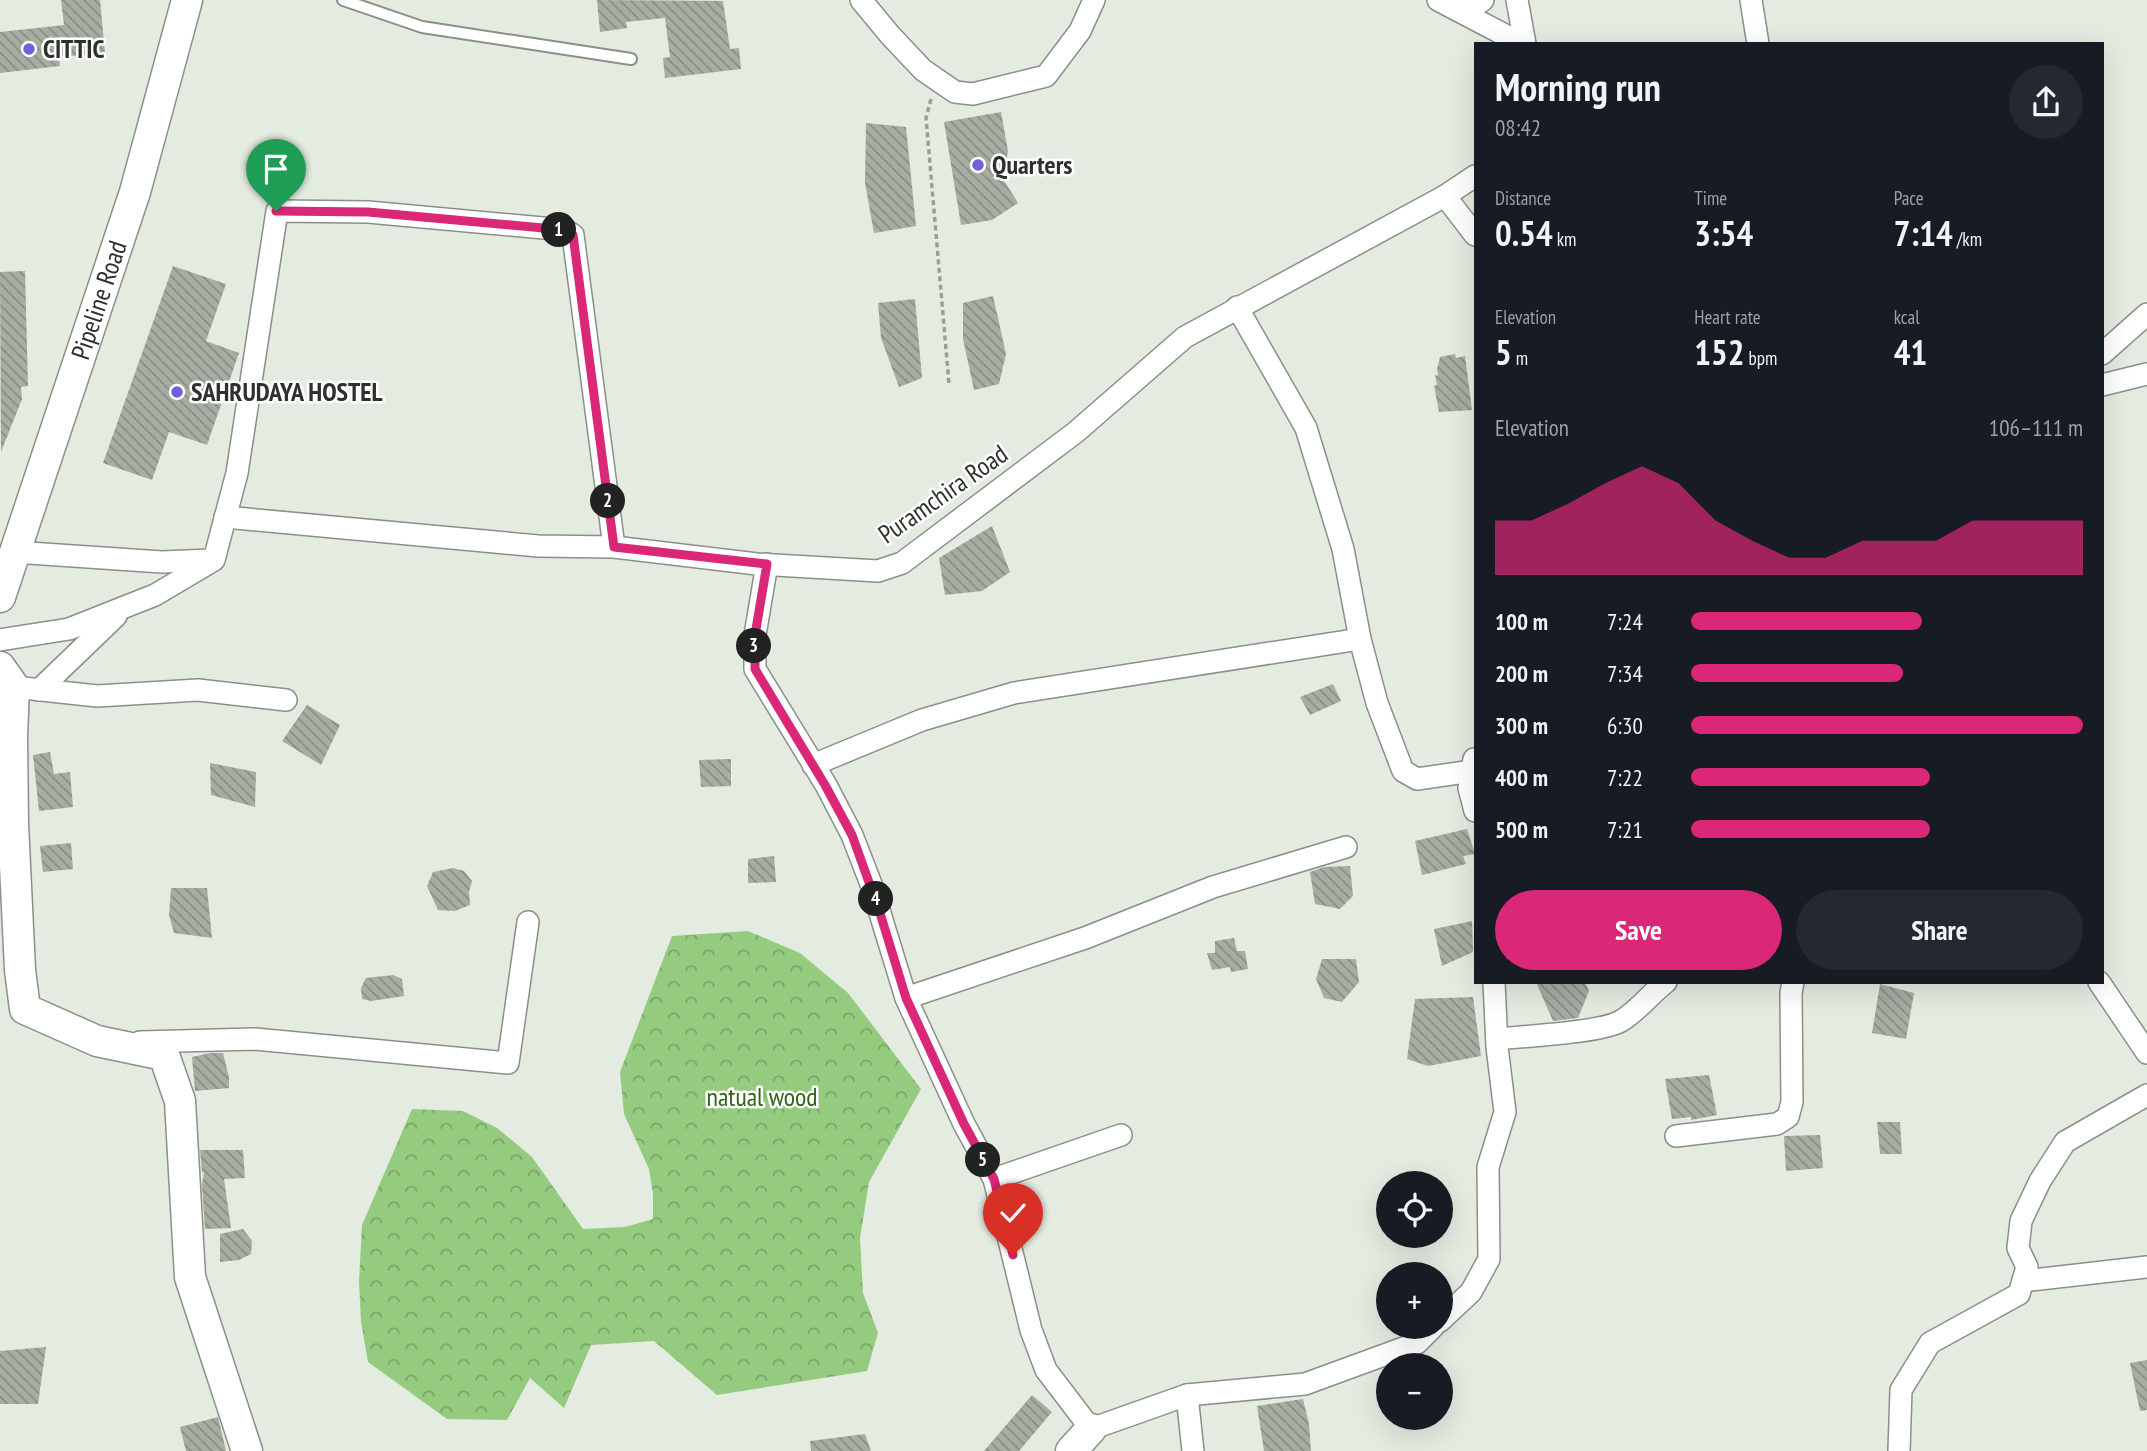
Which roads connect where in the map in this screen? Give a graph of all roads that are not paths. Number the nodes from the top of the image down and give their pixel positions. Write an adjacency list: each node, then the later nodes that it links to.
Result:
1 (187, 0): 23 (street, Pipeline Road)
2 (343, 0): 12 (lane)
3 (860, 0): 4 (street)
4 (1094, 0)
5 (1483, 0): 8 (street)
6 (1517, 0): 10 (street)
7 (1751, 0): 11 (street)
8 (1445, 4): 9 (street)
9 (1519, 42)
10 (1523, 42)
11 (1758, 42)
12 (631, 59)
13 (1474, 177): 14 (street, Puramchira Road)
14 (1445, 196): 15 (street); 16 (street, Puramchira Road)
15 (1474, 234)
16 (1237, 307): 25 (street, Puramchira Road); 28 (street)
17 (2147, 314): 18 (street)
18 (2104, 352)
19 (2147, 374): 20 (street)
20 (2104, 385)
21 (225, 517): 22 (street, Puramchira Road); 22 (street); 24 (street)
22 (614, 547): 25 (street, Puramchira Road)
23 (14, 552): 24 (street); 26 (street, Pipeline Road)
24 (214, 560): 27 (street)
25 (767, 564): 33 (street)
26 (0, 597)
27 (125, 607): 29 (street); 30 (street)
28 (1360, 639): 32 (street); 33 (street)
29 (0, 640)
30 (18, 681): 31 (street); 37 (street)
31 (286, 700)
32 (1474, 764): 34 (street)
33 (813, 765): 42 (street)
34 (1474, 807)
35 (1346, 847): 42 (street)
36 (528, 922): 44 (street)
37 (10, 970): 44 (street)
38 (1494, 984): 43 (street)
39 (1664, 984): 43 (street)
40 (1793, 984): 48 (street)
41 (2101, 984): 45 (street)
42 (906, 998): 49 (street)
43 (1497, 1038): 52 (street)
44 (106, 1043): 56 (street)
45 (2147, 1053)
46 (2147, 1095): 51 (street)
47 (1121, 1135): 49 (street)
48 (1676, 1136)
49 (994, 1179): 55 (street)
50 (2147, 1267): 51 (street)
51 (2023, 1281): 59 (street)
52 (1453, 1309)
53 (1421, 1339): 54 (street)
54 (1187, 1395): 55 (street); 58 (street)
55 (1091, 1429): 57 (street)
56 (247, 1451)
57 (1071, 1451)
58 (1194, 1451)
59 (1899, 1451)

